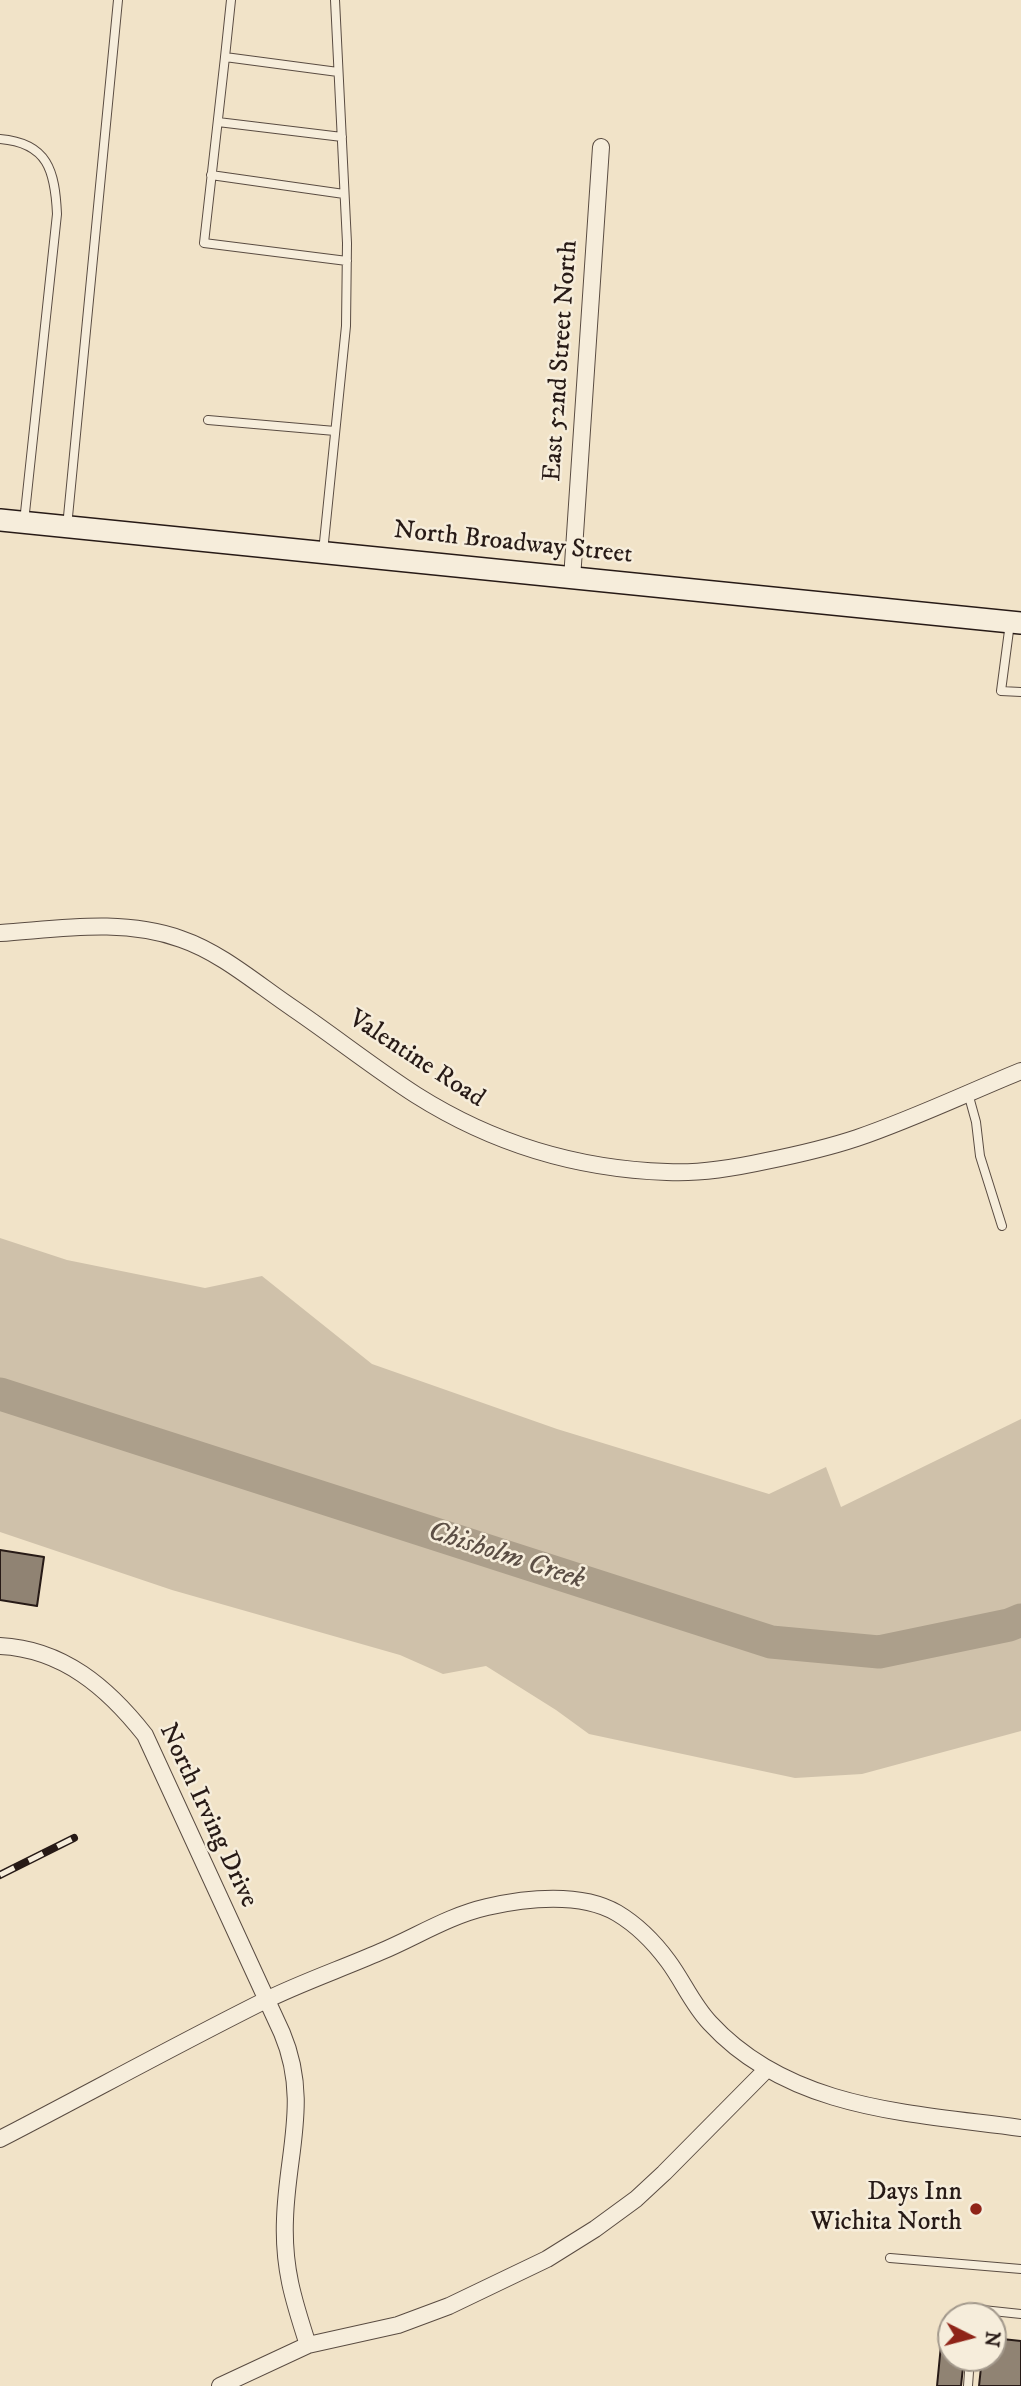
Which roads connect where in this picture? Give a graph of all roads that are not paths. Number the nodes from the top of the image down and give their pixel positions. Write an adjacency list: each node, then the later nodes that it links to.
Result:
1 (118, 0): 17 (lane)
2 (231, 0): 4 (lane)
3 (335, 0): 5 (lane)
4 (225, 57): 5 (lane); 6 (lane)
5 (338, 72): 7 (lane)
6 (218, 122): 7 (lane); 10 (lane)
7 (342, 137): 11 (lane)
8 (0, 139): 16 (lane)
9 (601, 147): 19 (street, East 52nd Street North)
10 (212, 175): 11 (lane); 12 (lane)
11 (344, 194): 12 (lane)
12 (347, 261): 14 (lane)
13 (208, 420): 14 (lane)
14 (335, 431): 18 (lane)
15 (0, 520): 16 (main road, North Broadway Street)
16 (24, 522): 17 (main road, North Broadway Street)
17 (67, 527): 18 (main road, North Broadway Street)
18 (323, 552): 19 (main road, North Broadway Street)
19 (572, 579): 20 (main road, North Broadway Street)
20 (1016, 622): 21 (lane)
21 (1021, 692)
22 (0, 933): 24 (street, Valentine Road)
23 (1021, 1071): 24 (street, Valentine Road)
24 (968, 1093): 25 (lane)
25 (1002, 1226)
26 (0, 1646): 27 (street, North Irving Drive)
27 (265, 2000): 28 (street); 30 (street); 33 (street, North Irving Drive)
28 (766, 2070): 29 (street); 33 (street)
29 (1021, 2128)
30 (0, 2139)
31 (890, 2258): 32 (lane)
32 (1021, 2269)
33 (308, 2345): 34 (street)
34 (220, 2386)

